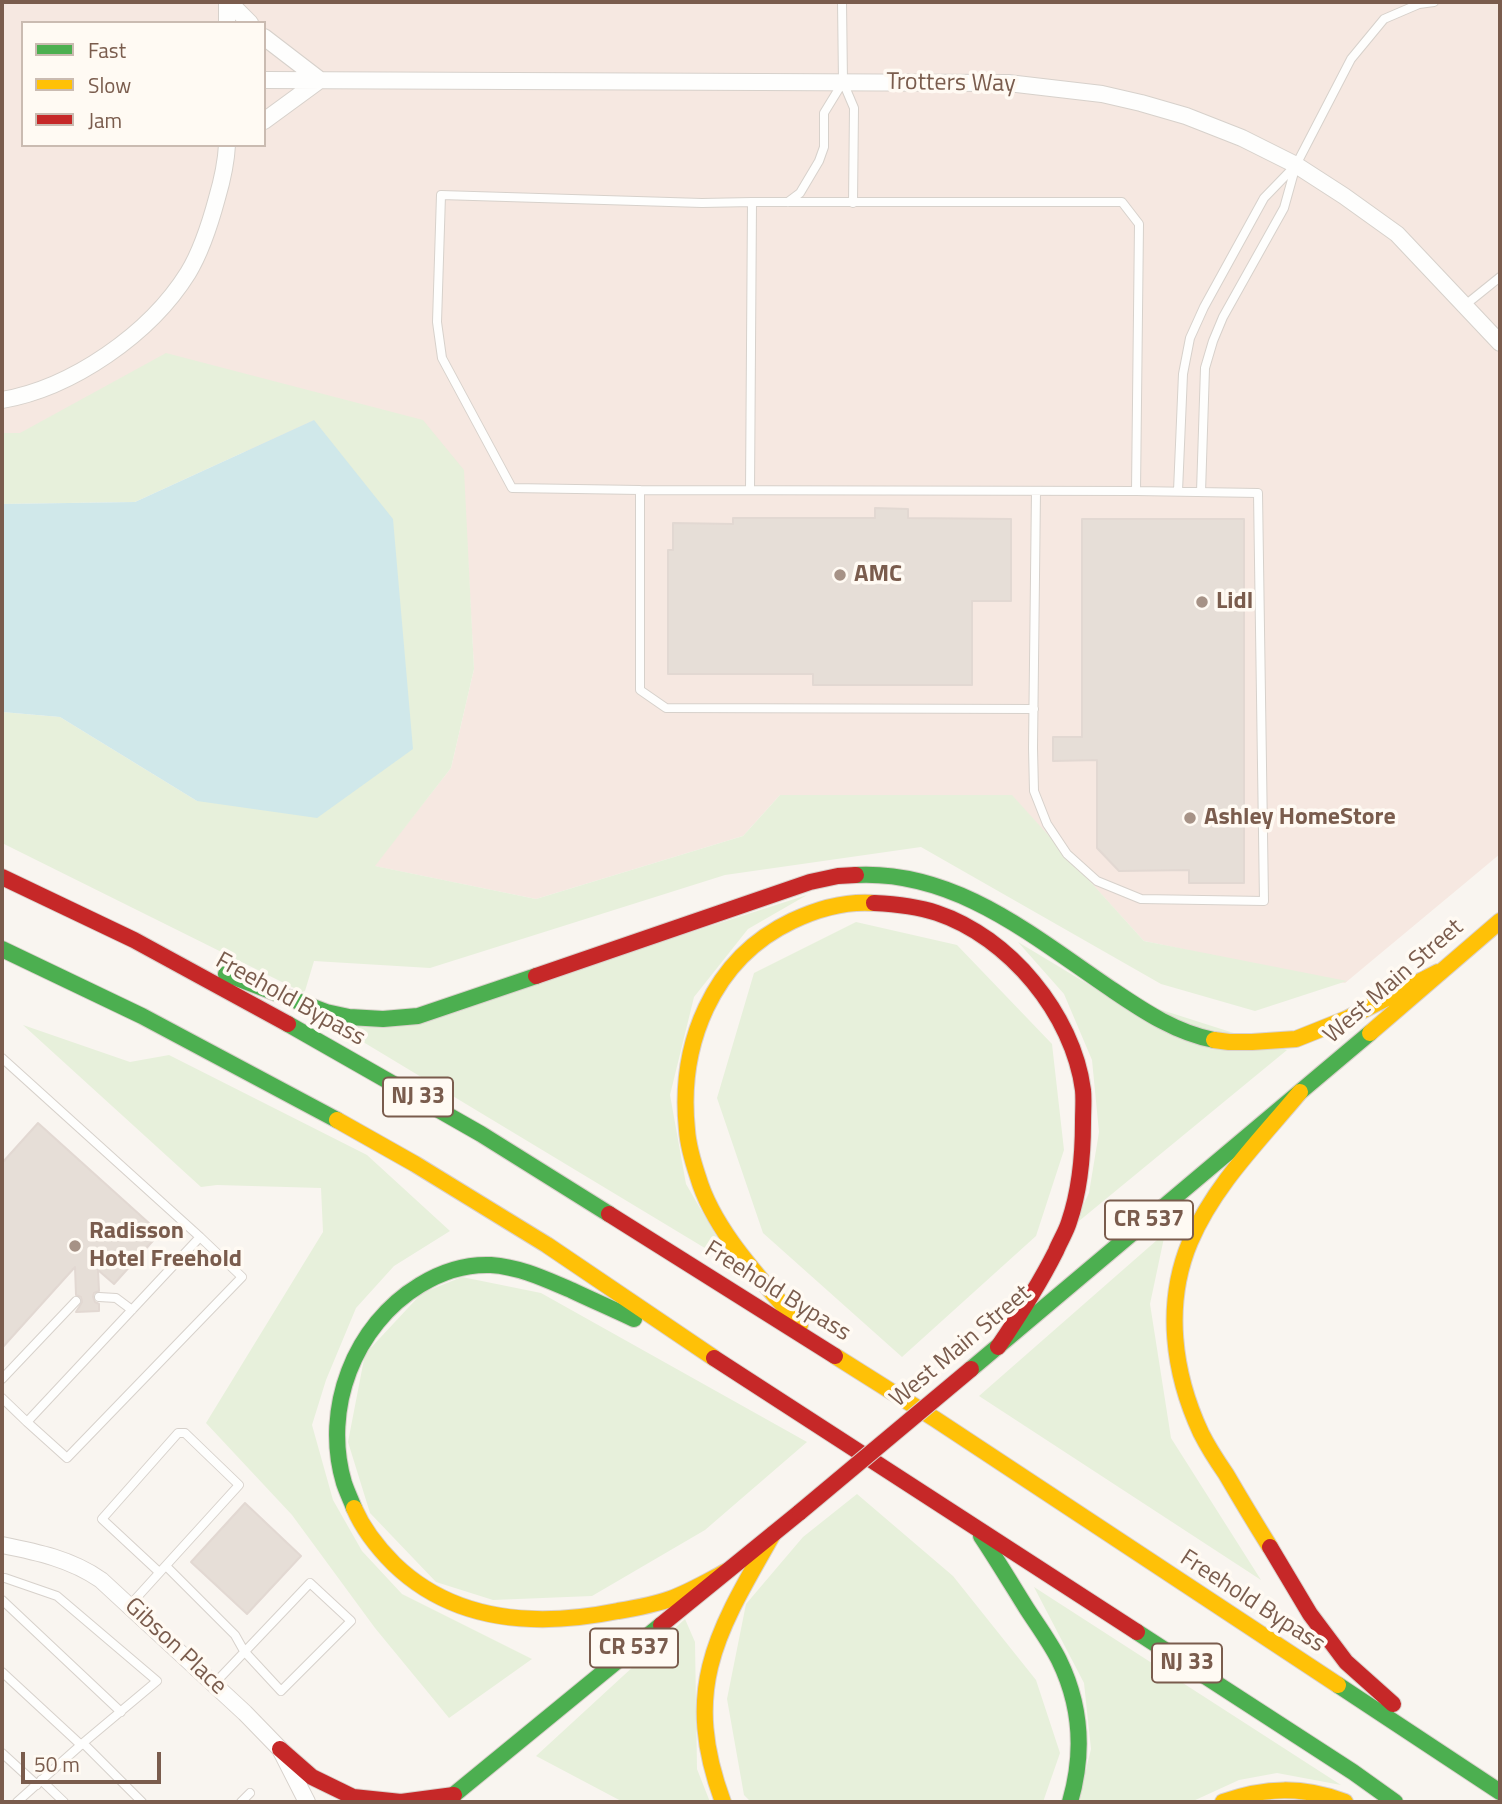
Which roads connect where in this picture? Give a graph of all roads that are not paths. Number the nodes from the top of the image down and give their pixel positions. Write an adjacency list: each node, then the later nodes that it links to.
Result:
1 (228, 2): 4 (street); 5 (street)
2 (842, 2): 9 (lane)
3 (1434, 2): 12 (lane)
4 (227, 21)
5 (248, 21)
6 (266, 39): 8 (street)
7 (266, 80): 8 (street, Trotters Way)
8 (320, 80): 9 (street, Trotters Way); 10 (street)
9 (843, 82): 12 (street, Trotters Way); 14 (lane); 15 (lane)
10 (266, 120)
11 (229, 147): 19 (street)
12 (1296, 165): 17 (street, Trotters Way); 24 (lane); 25 (lane)
13 (752, 202): 14 (lane); 20 (lane); 21 (lane)
14 (788, 202): 15 (lane)
15 (853, 203): 23 (lane)
16 (1500, 276): 17 (lane)
17 (1464, 306): 18 (street, Trotters Way)
18 (1500, 343)
19 (2, 400)
20 (640, 490): 21 (lane); 26 (lane)
21 (750, 490): 22 (lane)
22 (1036, 491): 23 (lane); 26 (lane)
23 (1136, 491): 24 (lane)
24 (1178, 491): 25 (lane)
25 (1201, 492): 26 (lane)
26 (1034, 709)
27 (2, 877): 29 (main road, Freehold Bypass / NJ 33)
28 (1500, 921): 31 (main road, West Main Street / CR 537)
29 (134, 940): 31 (main road); 38 (main road, Freehold Bypass / NJ 33)
30 (2, 949): 40 (main road, NJ 33)
31 (1438, 972): 33 (main road, West Main Street / CR 537)
32 (2, 1058): 34 (lane)
33 (1300, 1092): 39 (main road, West Main Street / CR 537); 59 (main road)
34 (200, 1237): 37 (lane); 43 (lane)
35 (99, 1297): 37 (lane)
36 (76, 1301): 41 (lane)
37 (132, 1310): 43 (lane)
38 (817, 1346): 39 (main road); 59 (main road, Freehold Bypass / NJ 33)
39 (998, 1347): 45 (main road, West Main Street / CR 537, bridge)
40 (702, 1350): 44 (main road, NJ 33); 48 (main road)
41 (2, 1379)
42 (2, 1398): 43 (lane)
43 (27, 1422)
44 (976, 1528): 70 (main road); 73 (main road, NJ 33)
45 (774, 1534): 48 (main road, West Main Street / CR 537); 69 (main road)
46 (2, 1545): 51 (street, Gibson Place)
47 (162, 1569): 47 (lane); 51 (lane); 52 (lane)
48 (727, 1571): 63 (main road, West Main Street / CR 537)
49 (2, 1578): 55 (lane)
50 (2, 1601): 55 (lane)
51 (130, 1605): 54 (street, Gibson Place)
52 (244, 1651): 52 (lane); 54 (lane)
53 (2, 1672): 56 (lane)
54 (214, 1684): 57 (street, Gibson Place)
55 (121, 1712): 56 (lane)
56 (82, 1744): 60 (lane); 66 (lane)
57 (280, 1749): 63 (main road); 68 (street, Gibson Place)
58 (2, 1753): 60 (lane)
59 (1463, 1767): 61 (main road, Freehold Bypass / NJ 33)
60 (39, 1783): 64 (lane); 65 (lane)
61 (1500, 1792)
62 (250, 1793): 67 (lane)
63 (450, 1799)
64 (17, 1802)
65 (64, 1802)
66 (142, 1802)
67 (241, 1802)
68 (307, 1802)
69 (723, 1802)
70 (1070, 1802)
71 (1223, 1802): 72 (main road)
72 (1345, 1802)
73 (1395, 1802)

